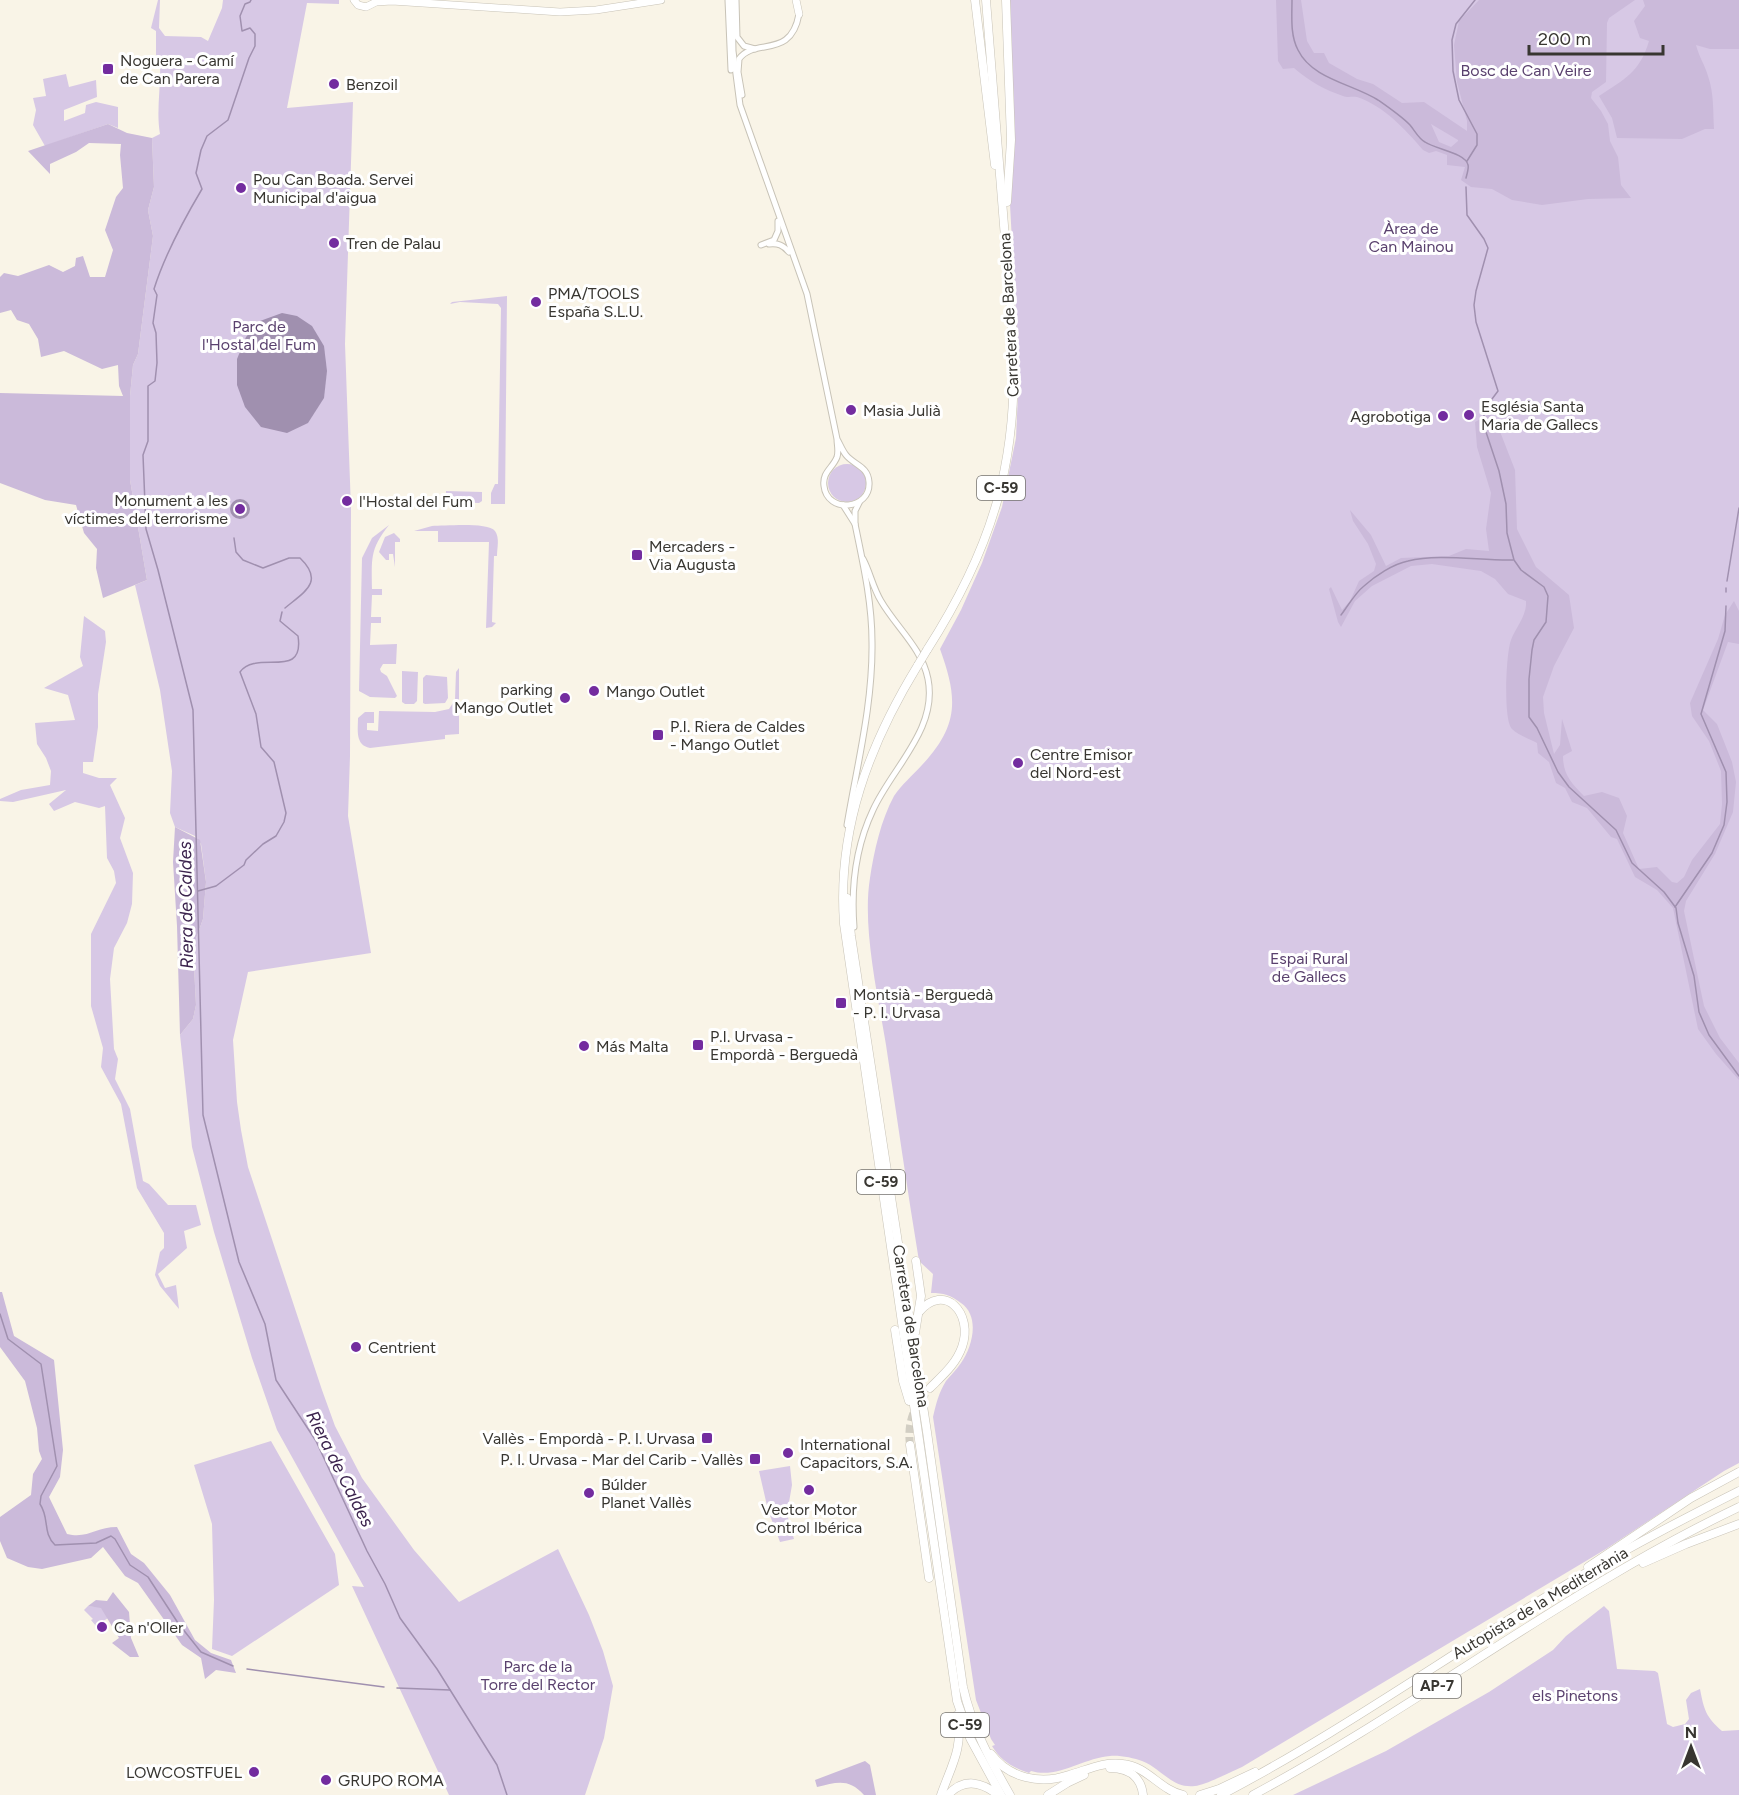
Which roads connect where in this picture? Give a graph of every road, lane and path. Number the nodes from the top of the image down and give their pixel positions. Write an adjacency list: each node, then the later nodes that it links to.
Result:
1 (353, 0): 11 (main road)
2 (391, 0): 11 (main road); 12 (main road)
3 (633, 0): 12 (main road)
4 (662, 0): 12 (main road)
5 (732, 0): 14 (street); 15 (street)
6 (796, 0): 13 (main road)
7 (802, 0): 13 (main road)
8 (975, 0): 16 (highway)
9 (986, 0): 16 (highway, Carretera de Barcelona / C-59)
10 (1006, 0): 18 (highway)
11 (373, 2)
12 (543, 11)
13 (799, 14): 14 (street)
14 (757, 49): 15 (street)
15 (753, 144): 17 (street)
16 (1003, 211): 18 (highway, Carretera de Barcelona / C-59)
17 (777, 213): 19 (street); 19 (street)
18 (1004, 223): 27 (highway, Carretera de Barcelona / C-59, bridge)
19 (793, 256): 20 (street)
20 (837, 439): 21 (street); 22 (street)
21 (854, 461): 22 (street); 23 (street)
22 (833, 465): 24 (street)
23 (860, 501): 24 (street); 25 (street)
24 (843, 506): 25 (street)
25 (855, 524): 26 (street)
26 (863, 559): 28 (street); 29 (street)
27 (847, 847): 28 (highway, Carretera de Barcelona / C-59); 29 (highway, Carretera de Barcelona / C-59)
28 (844, 857): 35 (highway, Carretera de Barcelona / C-59)
29 (858, 970): 33 (highway, Carretera de Barcelona / C-59)
30 (916, 1261): 31 (highway)
31 (919, 1312): 33 (highway); 34 (highway)
32 (895, 1330): 35 (highway)
33 (914, 1352): 45 (highway, Carretera de Barcelona / C-59)
34 (930, 1388)
35 (916, 1422): 44 (highway, Carretera de Barcelona / C-59)
36 (910, 1445): 41 (highway)
37 (1739, 1472): 42 (highway)
38 (1739, 1491): 42 (highway, Autopista de la Mediterrània / AP-7)
39 (1739, 1507): 43 (highway, Autopista de la Mediterrània / AP-7)
40 (1739, 1524): 43 (highway)
41 (929, 1578)
42 (1578, 1578): 46 (highway, Autopista de la Mediterrània / AP-7)
43 (1604, 1581): 56 (highway, Autopista de la Mediterrània / AP-7)
44 (948, 1649): 47 (highway); 49 (highway, Carretera de Barcelona / C-59)
45 (978, 1735): 50 (highway, Carretera de Barcelona / C-59); 53 (highway)
46 (1290, 1758): 54 (highway); 55 (highway, Autopista de la Mediterrània / AP-7)
47 (941, 1795)
48 (948, 1795): 49 (highway)
49 (1000, 1795)
50 (1010, 1795)
51 (1048, 1795): 52 (highway)
52 (1143, 1795)
53 (1183, 1795)
54 (1200, 1795)
55 (1221, 1795)
56 (1255, 1795)

